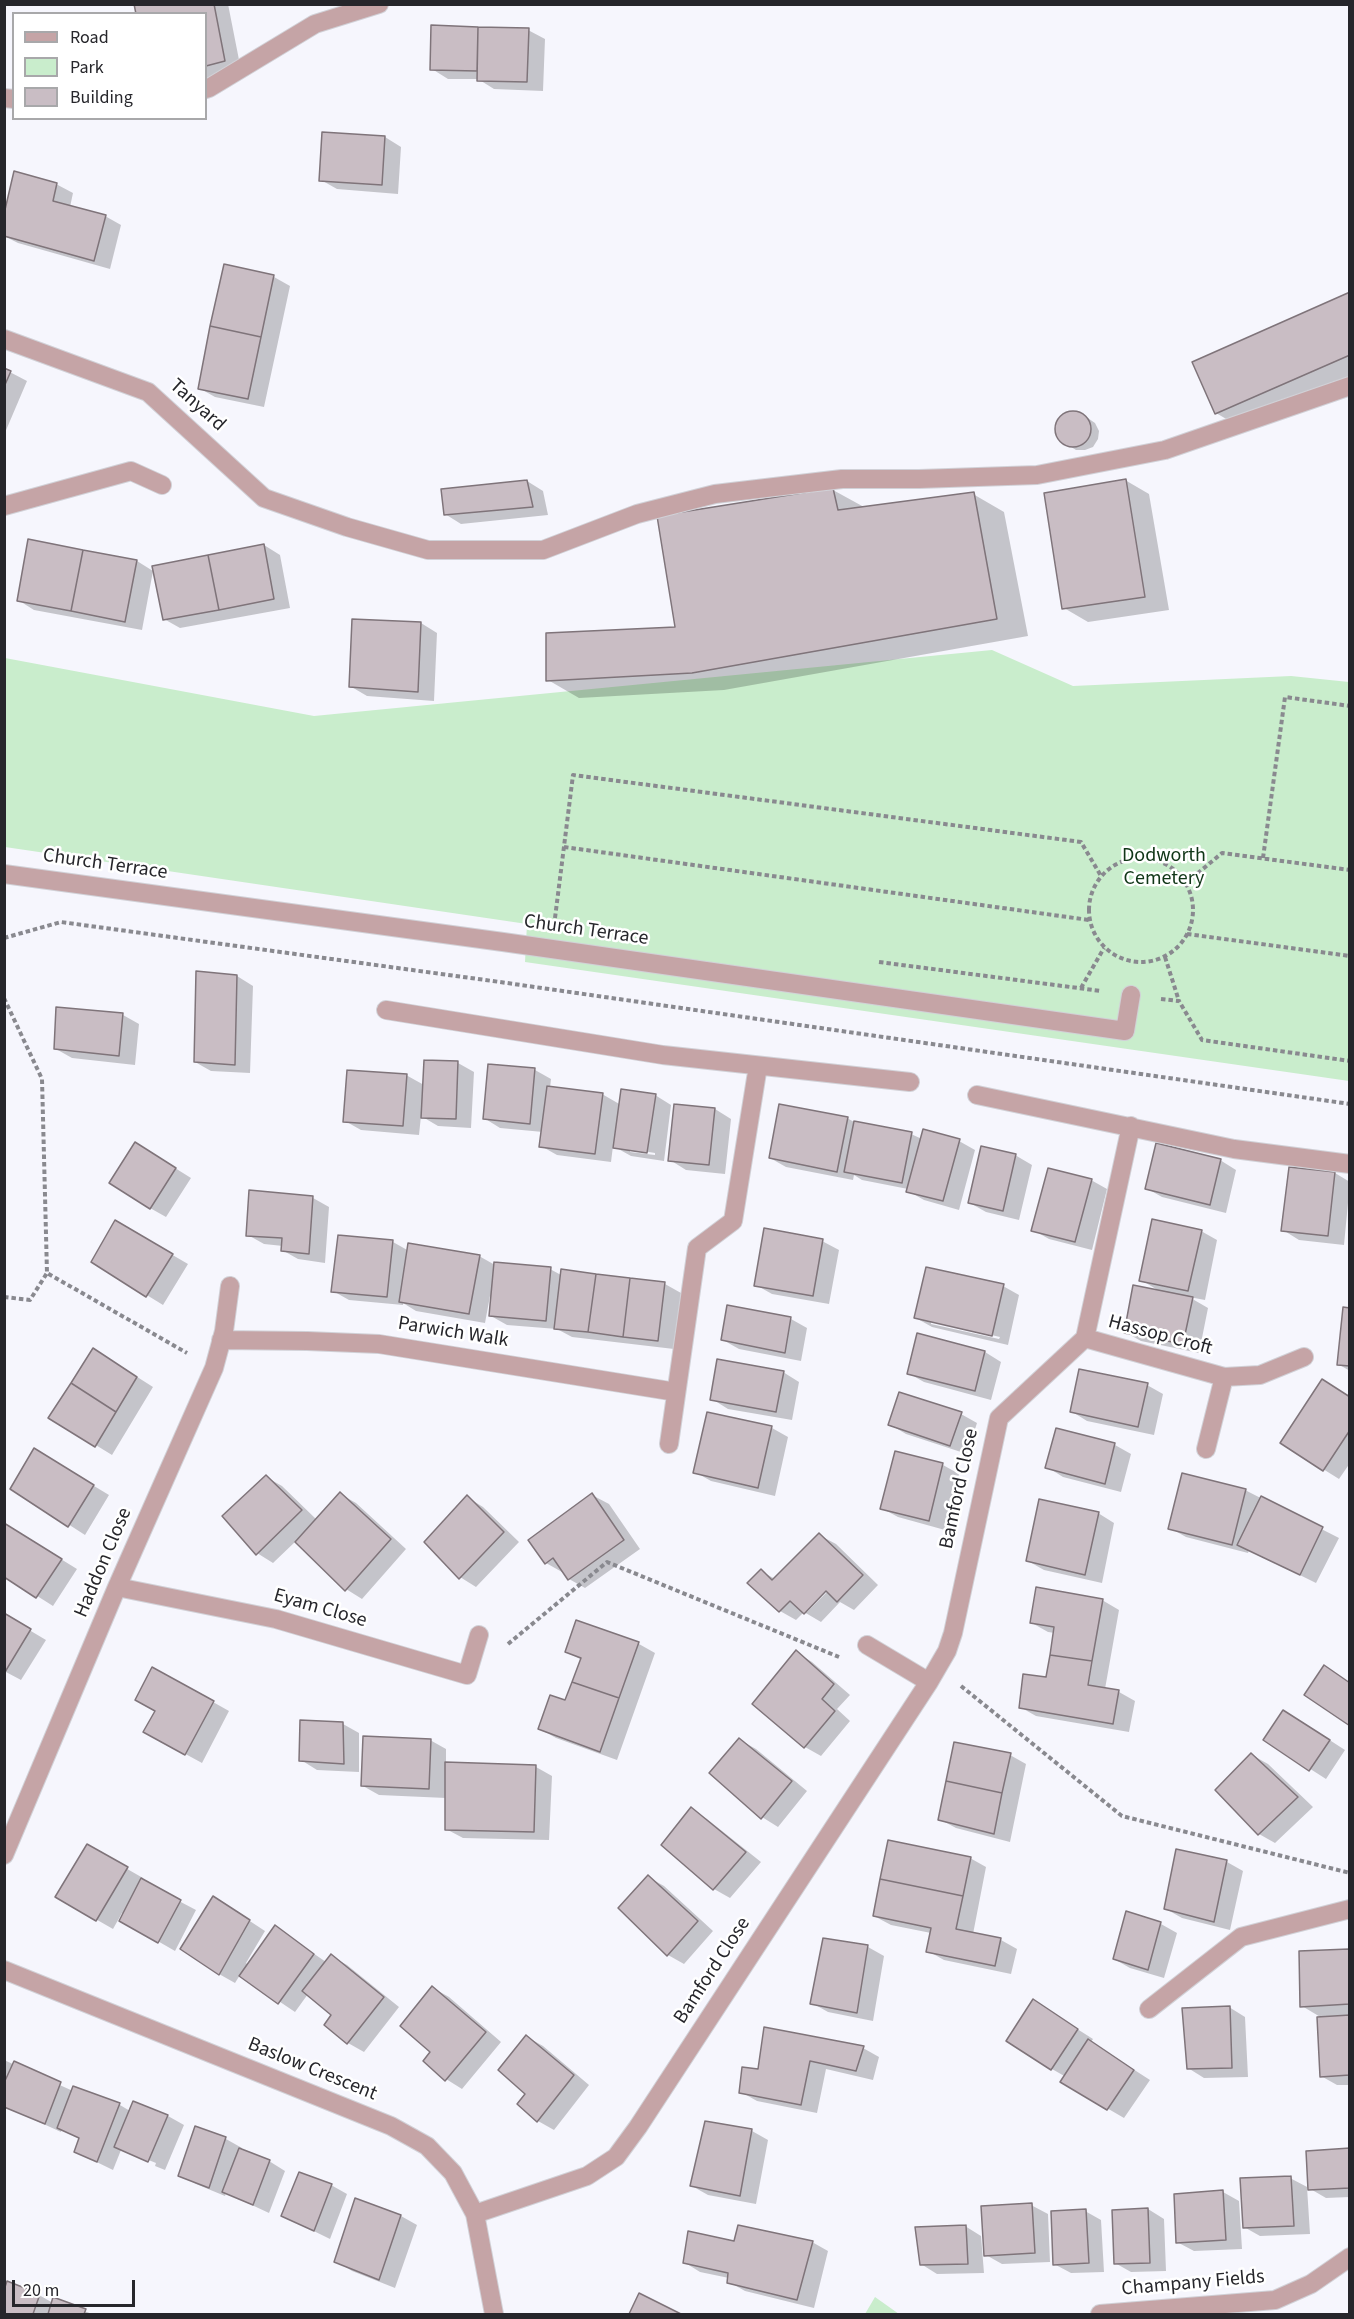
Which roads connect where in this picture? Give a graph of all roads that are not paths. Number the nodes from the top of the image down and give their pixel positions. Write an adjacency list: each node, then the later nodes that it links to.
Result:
1 (379, 4): 2 (street)
2 (207, 88)
3 (4, 339): 4 (street, Tanyard)
4 (1350, 386)
5 (162, 485): 6 (street)
6 (4, 506)
7 (4, 874): 8 (street, Church Terrace)
8 (1131, 995)
9 (386, 1010): 10 (street)
10 (758, 1066): 11 (street); 20 (street)
11 (910, 1082)
12 (977, 1095): 13 (street)
13 (1131, 1126): 14 (street); 16 (street)
14 (1350, 1164)
15 (230, 1286): 17 (street, Haddon Close)
16 (1085, 1338): 19 (street, Hassop Croft); 26 (street, Bamford Close)
17 (221, 1340): 20 (street, Parwich Walk); 23 (street, Haddon Close)
18 (1304, 1357): 19 (street, Hassop Croft)
19 (1224, 1377): 22 (street)
20 (675, 1392): 21 (street)
21 (669, 1444)
22 (1206, 1449)
23 (117, 1587): 24 (street, Eyam Close); 27 (street, Haddon Close)
24 (479, 1635)
25 (867, 1645): 26 (street)
26 (933, 1674): 31 (street, Bamford Close)
27 (4, 1855)
28 (1350, 1909): 30 (street)
29 (4, 1970): 31 (street, Baslow Crescent)
30 (1149, 2009)
31 (475, 2214): 33 (street, Baslow Crescent)
32 (1350, 2257): 34 (street, Champany Fields)
33 (494, 2314)
34 (1100, 2314)

